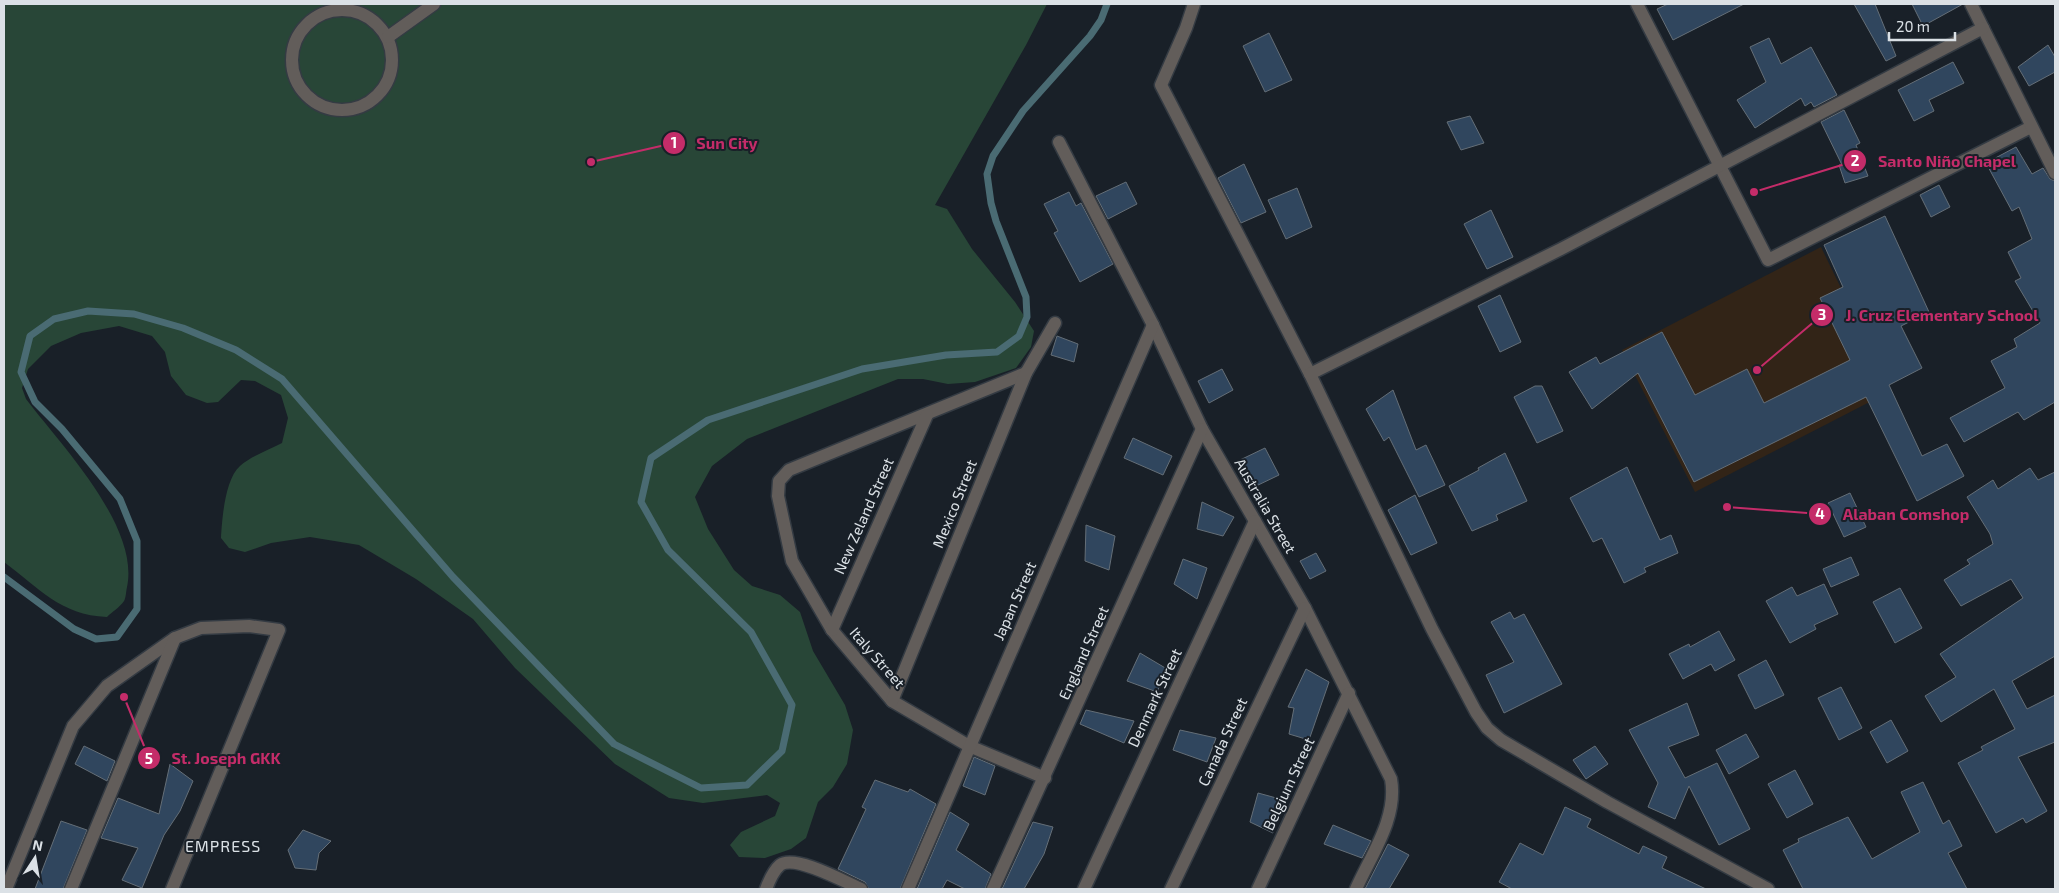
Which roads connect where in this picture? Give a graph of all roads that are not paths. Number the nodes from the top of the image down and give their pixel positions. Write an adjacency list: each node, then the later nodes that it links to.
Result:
1 (434, 4): 6 (street)
2 (1194, 4): 14 (street)
3 (1637, 4): 9 (street)
4 (1971, 4): 5 (street)
5 (1983, 28): 7 (street); 9 (street)
6 (388, 37): 6 (street)
7 (2031, 127): 9 (street); 10 (street)
8 (1059, 142): 12 (street, Australia Street)
9 (1720, 167): 14 (street)
10 (2055, 173)
11 (1055, 323): 13 (street, Mexico Street)
12 (1153, 326): 16 (street, Australia Street); 23 (street, Japan Street)
13 (1026, 373): 15 (street); 22 (street, Mexico Street)
14 (1310, 374): 38 (street)
15 (927, 415): 19 (street, New Zeland Street); 19 (street, Italy Street)
16 (1202, 429): 17 (street, Australia Street); 24 (street, England Street)
17 (1255, 521): 18 (street, Australia Street); 34 (street, Denmark Street)
18 (1305, 608): 21 (street, Australia Street); 35 (street, Canada Street)
19 (832, 630): 22 (street, Italy Street)
20 (175, 638): 25 (street); 28 (street); 29 (street)
21 (1349, 693): 36 (street, Belgium Street); 37 (street, Australia Street)
22 (892, 701): 23 (street, Italy Street)
23 (969, 746): 24 (street, Italy Street); 32 (street, Japan Street)
24 (1045, 778): 33 (street, England Street)
25 (19, 855): 26 (street); 27 (street)
26 (4, 863)
27 (6, 889)
28 (71, 889)
29 (172, 889)
30 (766, 889): 31 (street)
31 (861, 889)
32 (908, 889)
33 (993, 889)
34 (1084, 889)
35 (1171, 889)
36 (1258, 889)
37 (1356, 889)
38 (1768, 889)

